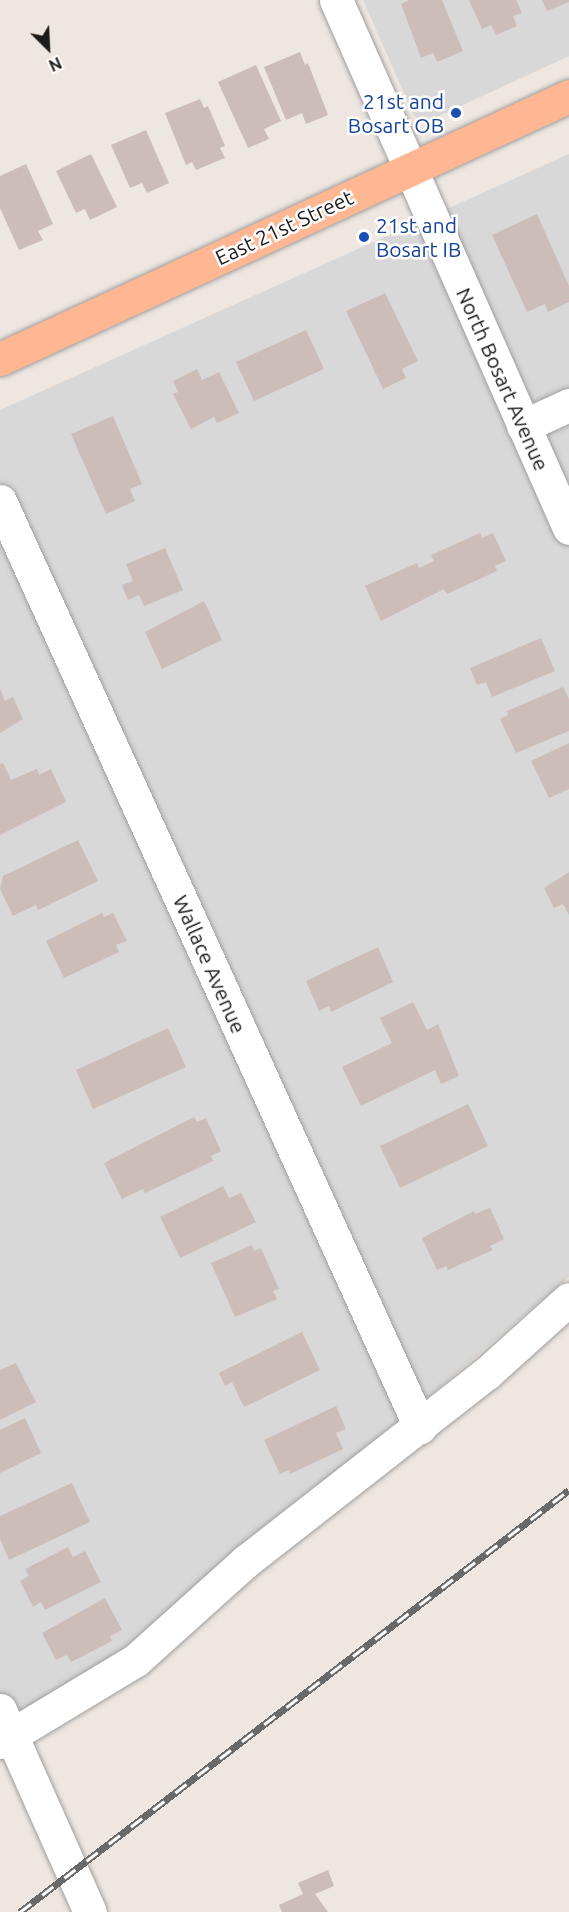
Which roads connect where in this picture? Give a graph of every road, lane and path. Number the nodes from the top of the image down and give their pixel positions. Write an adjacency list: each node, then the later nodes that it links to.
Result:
1 (336, 0): 3 (street, North Bosart Avenue)
2 (569, 96): 3 (main road, East 21st Street)
3 (411, 168): 4 (main road, East 21st Street); 6 (street, North Bosart Avenue)
4 (0, 359)
5 (569, 405): 6 (street)
6 (523, 426): 8 (street, North Bosart Avenue)
7 (0, 501): 10 (street, Wallace Avenue)
8 (569, 528)
9 (569, 1299): 10 (street)
10 (420, 1427): 11 (street)
11 (4, 1729): 12 (street)
12 (90, 1912)

